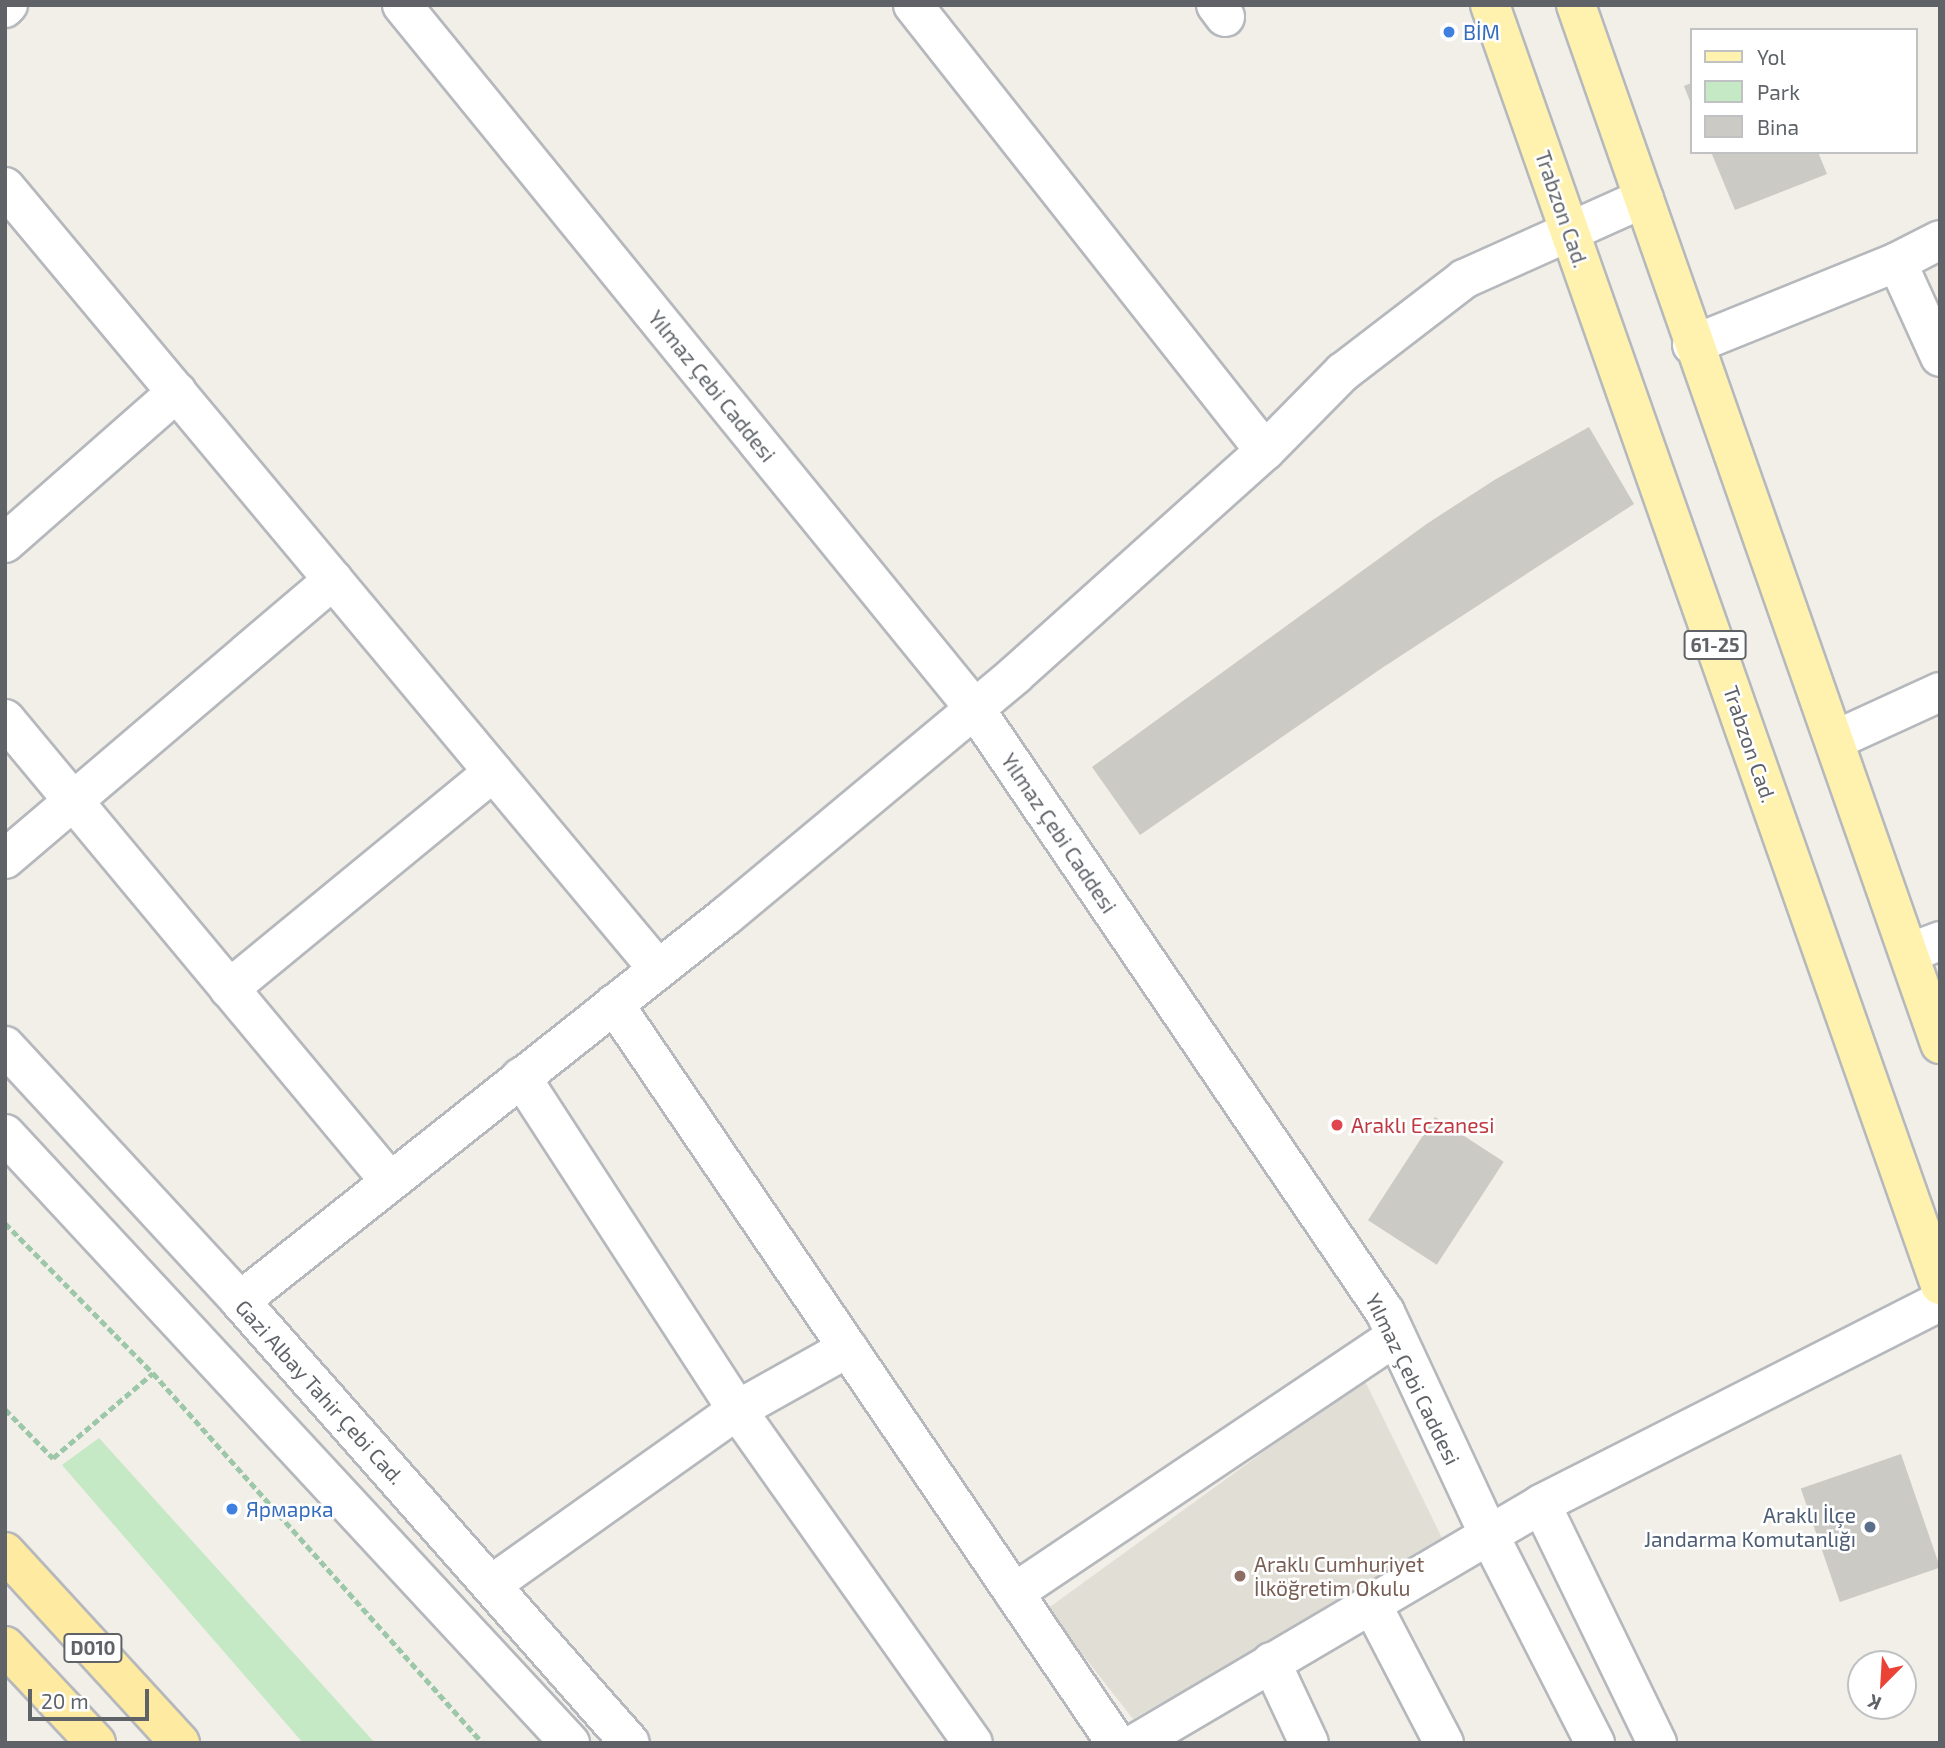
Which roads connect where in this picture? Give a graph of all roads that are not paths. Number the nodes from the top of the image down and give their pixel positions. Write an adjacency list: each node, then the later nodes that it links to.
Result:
1 (913, 5): 13 (street)
2 (1490, 5): 7 (main road, Trabzon Cad. / 61-25)
3 (1576, 5): 5 (main road)
4 (416, 10): 17 (street, Yılmaz Çebi Caddesi)
5 (1644, 198): 7 (street); 10 (main road)
6 (13, 210): 12 (street)
7 (1569, 230): 13 (street); 32 (main road, Trabzon Cad. / 61-25)
8 (1940, 240): 9 (street)
9 (1897, 262): 10 (street); 11 (street)
10 (1692, 345): 19 (main road)
11 (1940, 357)
12 (177, 392): 14 (street); 15 (street)
13 (1265, 451): 17 (street)
14 (5, 543)
15 (333, 580): 20 (street); 21 (street)
16 (1940, 692): 19 (street)
17 (975, 709): 24 (street); 35 (street, Yılmaz Çebi Caddesi)
18 (5, 719): 21 (street)
19 (1835, 740): 23 (main road)
20 (493, 772): 24 (street); 25 (street)
21 (74, 803): 22 (street); 25 (street)
22 (5, 859)
23 (1924, 947): 27 (main road)
24 (658, 969): 26 (street)
25 (229, 989): 31 (street)
26 (614, 1004): 29 (street); 36 (street)
27 (1940, 1044)
28 (5, 1046): 33 (street, Gazi Albay Tahir Çebi Cad.)
29 (521, 1077): 31 (street); 37 (street)
30 (5, 1134): 48 (street)
31 (390, 1180): 33 (street)
32 (1940, 1285)
33 (240, 1301): 41 (street, Gazi Albay Tahir Çebi Cad.)
34 (1940, 1302): 38 (street)
35 (1396, 1336): 39 (street, Yılmaz Çebi Caddesi); 42 (street)
36 (848, 1348): 37 (street); 42 (street)
37 (737, 1410): 41 (street); 50 (street)
38 (1541, 1504): 39 (street); 56 (street)
39 (1488, 1533): 43 (street); 55 (street, Yılmaz Çebi Caddesi)
40 (5, 1552): 47 (highway, D010)
41 (491, 1585): 49 (street, Gazi Albay Tahir Çebi Cad.)
42 (1014, 1593): 51 (street)
43 (1371, 1603): 45 (street); 54 (street)
44 (5, 1646): 46 (highway, D010)
45 (1271, 1662): 52 (street); 53 (street)
46 (96, 1743)
47 (180, 1743)
48 (570, 1743)
49 (630, 1743)
50 (973, 1743)
51 (1116, 1743)
52 (1136, 1743)
53 (1309, 1743)
54 (1444, 1743)
55 (1595, 1743)
56 (1657, 1743)

